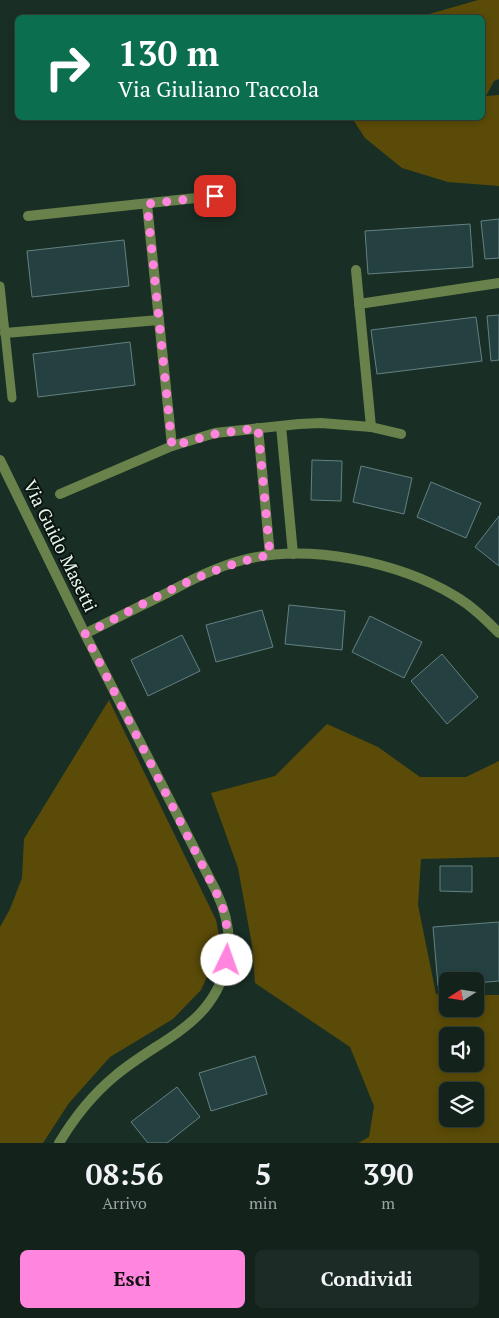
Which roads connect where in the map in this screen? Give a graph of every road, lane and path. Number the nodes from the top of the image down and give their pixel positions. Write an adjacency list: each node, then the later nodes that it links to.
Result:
1 (215, 196): 2 (street)
2 (147, 204): 3 (street); 8 (street)
3 (28, 216)
4 (356, 270): 7 (street)
5 (499, 283): 7 (street)
6 (0, 286): 9 (lane)
7 (359, 304): 12 (street)
8 (159, 320): 9 (street); 15 (street)
9 (5, 333): 10 (lane)
10 (12, 398)
11 (281, 426): 12 (street); 13 (street); 18 (street)
12 (371, 427): 14 (street)
13 (258, 428): 15 (street); 19 (street)
14 (401, 434)
15 (172, 446): 17 (street)
16 (0, 460): 21 (street, Via Guido Masetti)
17 (60, 494)
18 (293, 554): 19 (street); 20 (street)
19 (270, 555): 21 (street)
20 (499, 632)
21 (85, 634): 22 (street, Via Guido Masetti)
22 (59, 1143)

